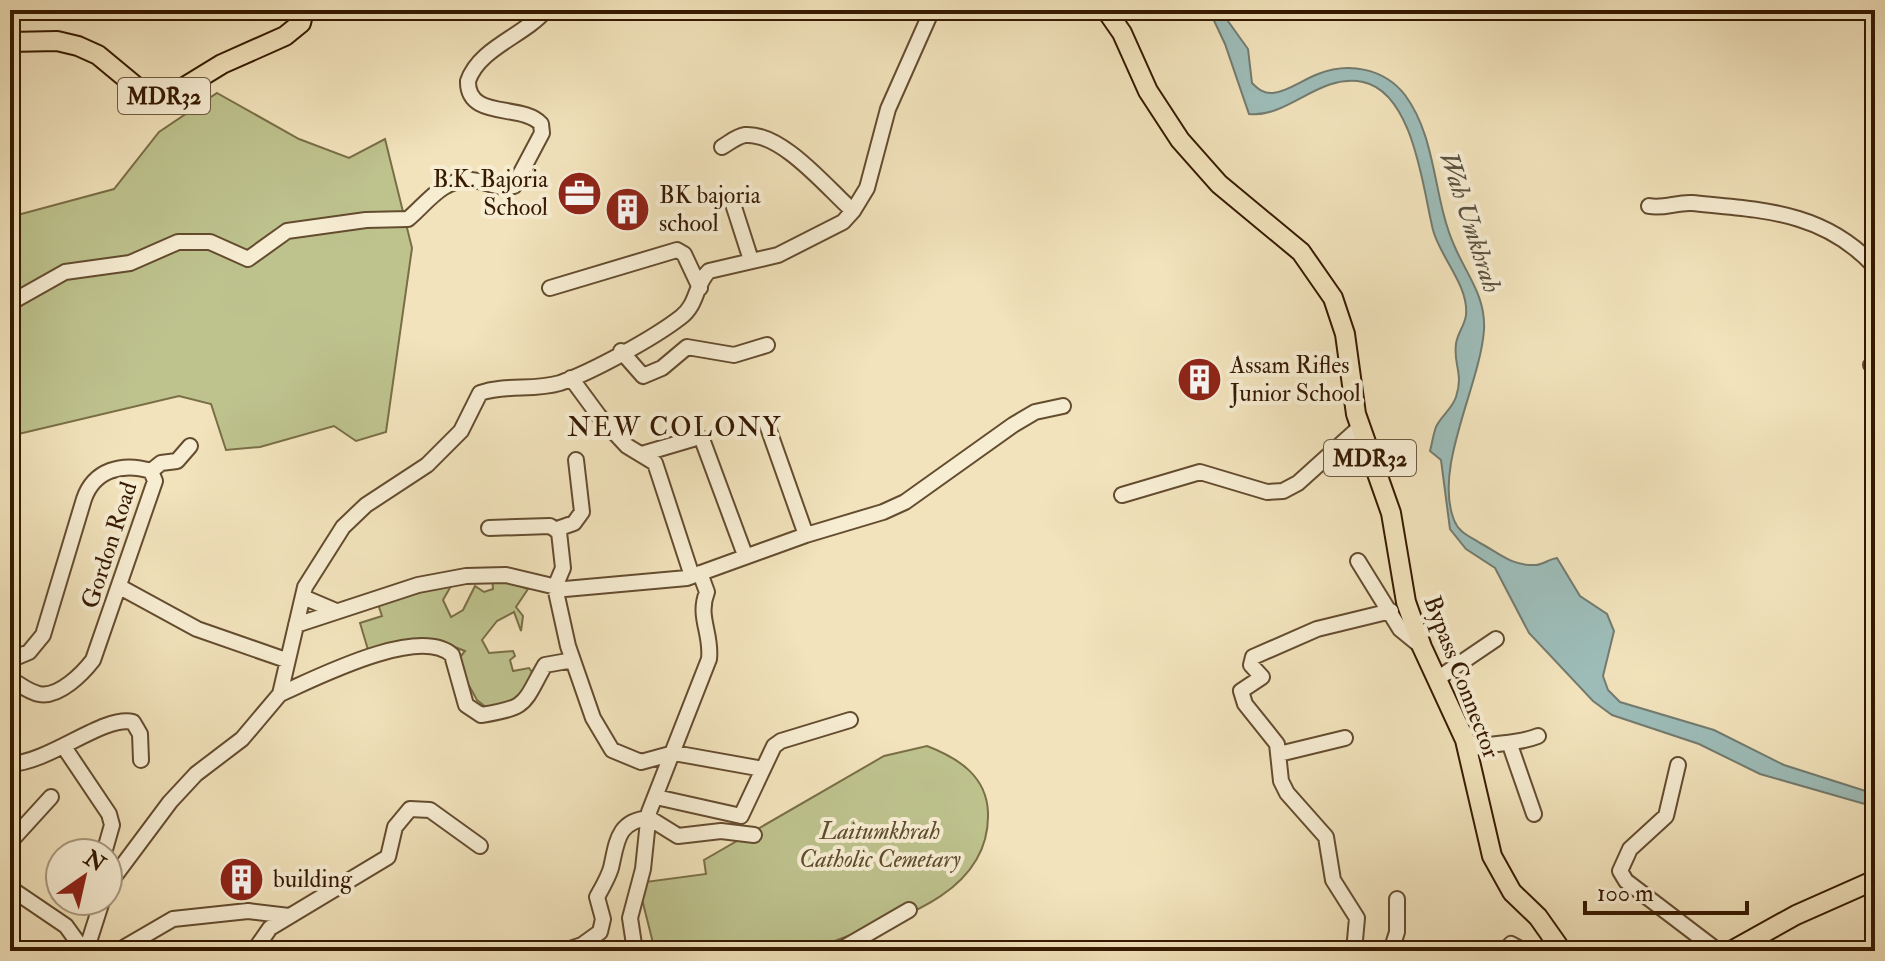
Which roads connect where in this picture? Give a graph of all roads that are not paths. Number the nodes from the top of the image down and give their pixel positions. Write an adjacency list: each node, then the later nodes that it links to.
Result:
1 (304, 10): 5 (main road, MDR32)
2 (546, 10): 14 (street)
3 (932, 10): 9 (street)
4 (1106, 10): 20 (main road, Bypass Connector / MDR32)
5 (10, 42)
6 (722, 147): 9 (street)
7 (733, 204): 10 (street)
8 (1649, 206): 11 (street)
9 (853, 211): 10 (street)
10 (751, 260): 13 (street)
11 (1875, 267)
12 (550, 288): 13 (street)
13 (700, 288): 16 (street)
14 (10, 303)
15 (767, 345): 16 (street)
16 (621, 351): 17 (street)
17 (571, 378): 22 (street); 34 (street)
18 (1063, 406): 28 (street)
19 (766, 422): 28 (street)
20 (1359, 428): 25 (street); 39 (main road, Bypass Connector / MDR32)
21 (190, 446): 24 (street)
22 (642, 454): 29 (street); 31 (street)
23 (576, 460): 27 (street)
24 (151, 471): 32 (street, Gordon Road); 40 (street, Gordon Road)
25 (1122, 495)
26 (489, 528): 27 (street)
27 (557, 529): 33 (street)
28 (806, 535): 29 (street)
29 (745, 555): 31 (street)
30 (1358, 561): 36 (street)
31 (696, 575): 33 (street); 52 (street)
32 (120, 587): 41 (street); 43 (street, Gordon Road)
33 (555, 587): 35 (street); 42 (street)
34 (303, 597): 35 (street); 37 (street)
35 (336, 611): 37 (street)
36 (1391, 611): 39 (street); 53 (street)
37 (296, 625): 41 (street)
38 (1496, 639): 44 (street)
39 (1422, 647): 44 (main road, Bypass Connector / MDR32)
40 (10, 660)
41 (286, 660): 45 (street)
42 (573, 660): 45 (street); 52 (street)
43 (10, 679)
44 (1437, 679): 51 (main road, Bypass Connector / MDR32)
45 (280, 694): 66 (street)
46 (850, 720): 57 (street)
47 (1538, 736): 49 (street)
48 (1345, 738): 53 (street)
49 (1510, 745): 51 (street); 60 (street)
50 (64, 747): 54 (street); 55 (street); 63 (street)
51 (1468, 750): 85 (main road, Bypass Connector / MDR32)
52 (674, 753): 57 (street); 59 (street)
53 (1279, 754): 81 (street)
54 (141, 760)
55 (10, 764)
56 (1678, 765): 86 (street)
57 (763, 769): 59 (street)
58 (51, 797): 64 (street)
59 (656, 797): 61 (street)
60 (1534, 814)
61 (649, 818): 62 (street); 78 (street); 79 (street)
62 (754, 835)
63 (109, 837)
64 (10, 842)
65 (480, 846): 71 (street)
66 (124, 864)
67 (1875, 880): 87 (main road)
68 (10, 888): 74 (street)
69 (1397, 899): 82 (street)
70 (909, 910): 80 (street)
71 (289, 916): 76 (street); 77 (street)
72 (97, 917): 74 (street)
73 (10, 948): 75 (street)
74 (87, 948)
75 (39, 951)
76 (118, 951)
77 (254, 951)
78 (564, 951)
79 (635, 951)
80 (838, 951)
81 (1354, 951)
82 (1391, 951)
83 (1504, 951): 84 (street)
84 (1524, 951)
85 (1562, 951)
86 (1718, 951)
87 (1731, 951)

